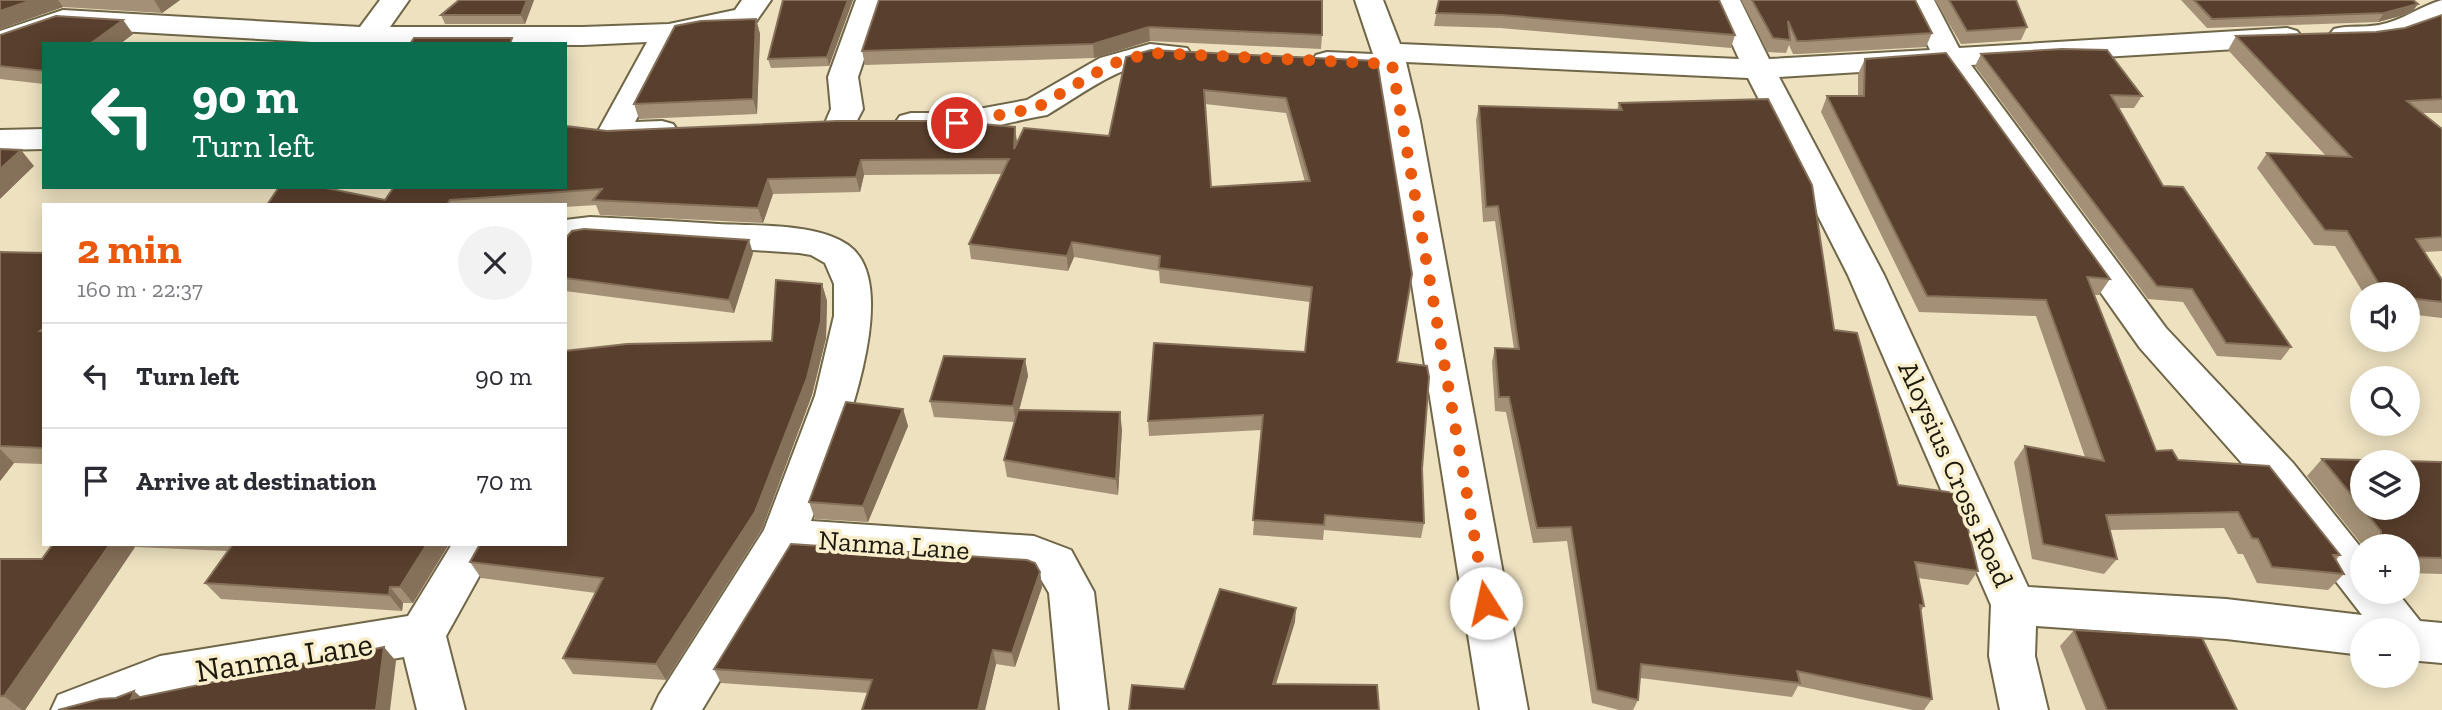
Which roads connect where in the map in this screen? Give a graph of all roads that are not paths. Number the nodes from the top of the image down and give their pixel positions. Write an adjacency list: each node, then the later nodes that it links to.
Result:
1 (395, 0): 9 (street)
2 (757, 0): 8 (street)
3 (870, 0): 11 (street)
4 (1369, 0): 13 (street)
5 (1726, 0): 15 (street, Aloysius Cross Road)
6 (1920, 0): 12 (street)
7 (2435, 23): 12 (street)
8 (667, 32): 9 (street); 16 (street)
9 (365, 40): 10 (street)
10 (0, 41)
11 (1204, 55)
12 (1949, 57): 15 (street); 22 (street)
13 (1390, 58): 14 (street); 15 (street); 34 (street)
14 (1298, 60)
15 (1759, 69): 24 (street, Aloysius Cross Road)
16 (694, 130)
17 (42, 139): 18 (street)
18 (0, 140)
19 (567, 232): 20 (street)
20 (783, 537): 32 (street, Nanma Lane); 33 (street, Nanma Lane)
21 (473, 546): 26 (street)
22 (2350, 567)
23 (2380, 604): 25 (street)
24 (2014, 605): 27 (street, Aloysius Cross Road); 35 (street)
25 (2391, 618)
26 (422, 634): 30 (street, Nanma Lane); 31 (street)
27 (2350, 634)
28 (2420, 641): 29 (street)
29 (2442, 643)
30 (75, 710)
31 (441, 710)
32 (676, 710)
33 (1084, 710)
34 (1504, 710)
35 (2024, 710)

